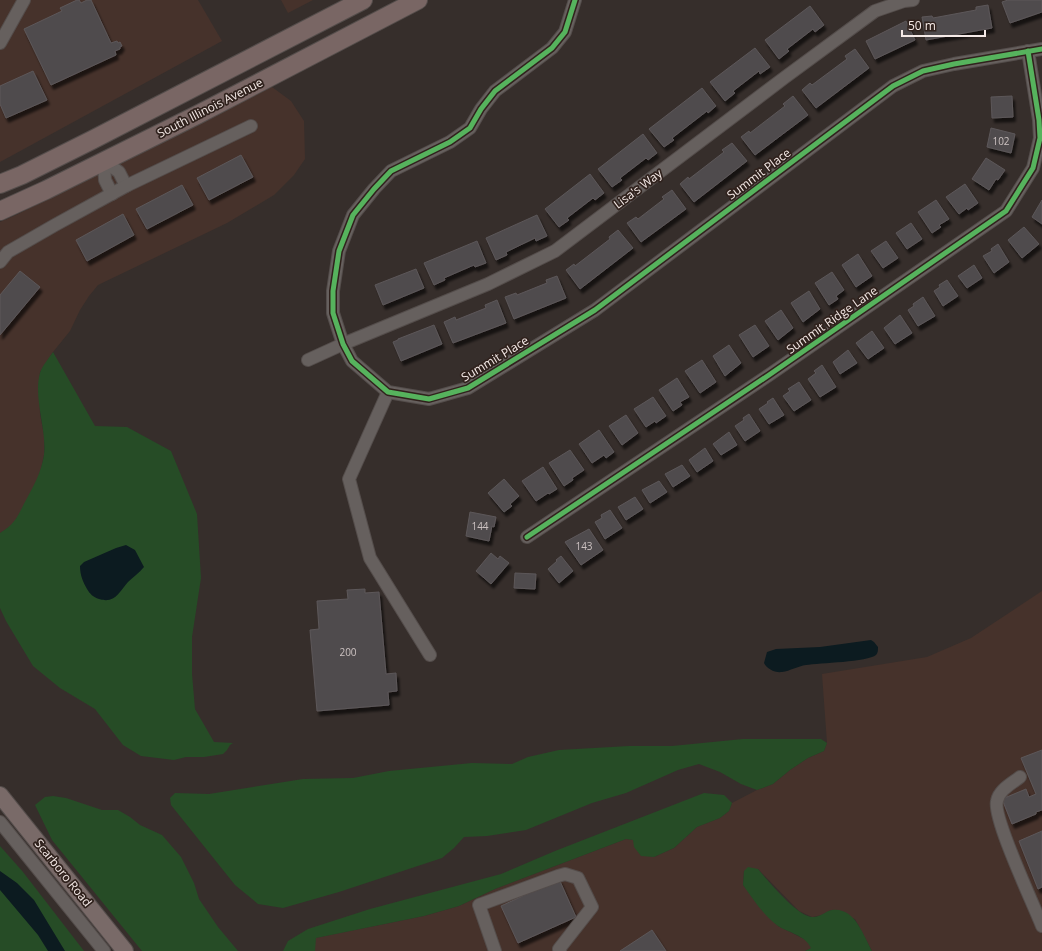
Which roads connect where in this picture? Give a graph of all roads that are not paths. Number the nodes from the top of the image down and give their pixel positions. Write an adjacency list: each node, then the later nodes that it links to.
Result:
1 (24, 0): 6 (street)
2 (363, 0): 11 (highway)
3 (418, 0): 12 (highway, South Illinois Avenue)
4 (575, 0): 18 (street)
5 (913, 0): 18 (street, Lisa's Way)
6 (0, 43)
7 (1042, 49): 8 (street, Summit Place)
8 (1028, 51): 10 (street, Summit Ridge Lane); 20 (street, Summit Place)
9 (251, 126): 14 (street)
10 (1041, 138): 21 (street, Summit Ridge Lane)
11 (92, 140): 12 (highway); 13 (highway)
12 (104, 161): 14 (street); 15 (street); 16 (highway, South Illinois Avenue)
13 (0, 184)
14 (126, 186): 15 (street)
15 (112, 194): 17 (street)
16 (0, 211)
17 (0, 262)
18 (343, 344): 19 (street, Lisa's Way); 20 (street)
19 (308, 360)
20 (388, 392): 22 (street)
21 (527, 537)
22 (430, 655)
23 (1020, 777): 27 (street)
24 (0, 795): 30 (main road, Scarboro Road)
25 (0, 810): 29 (main road, Scarboro Road)
26 (0, 822): 28 (street)
27 (1042, 926)
28 (104, 951)
29 (114, 951)
30 (125, 951)
31 (496, 951): 32 (street)
32 (560, 951)

